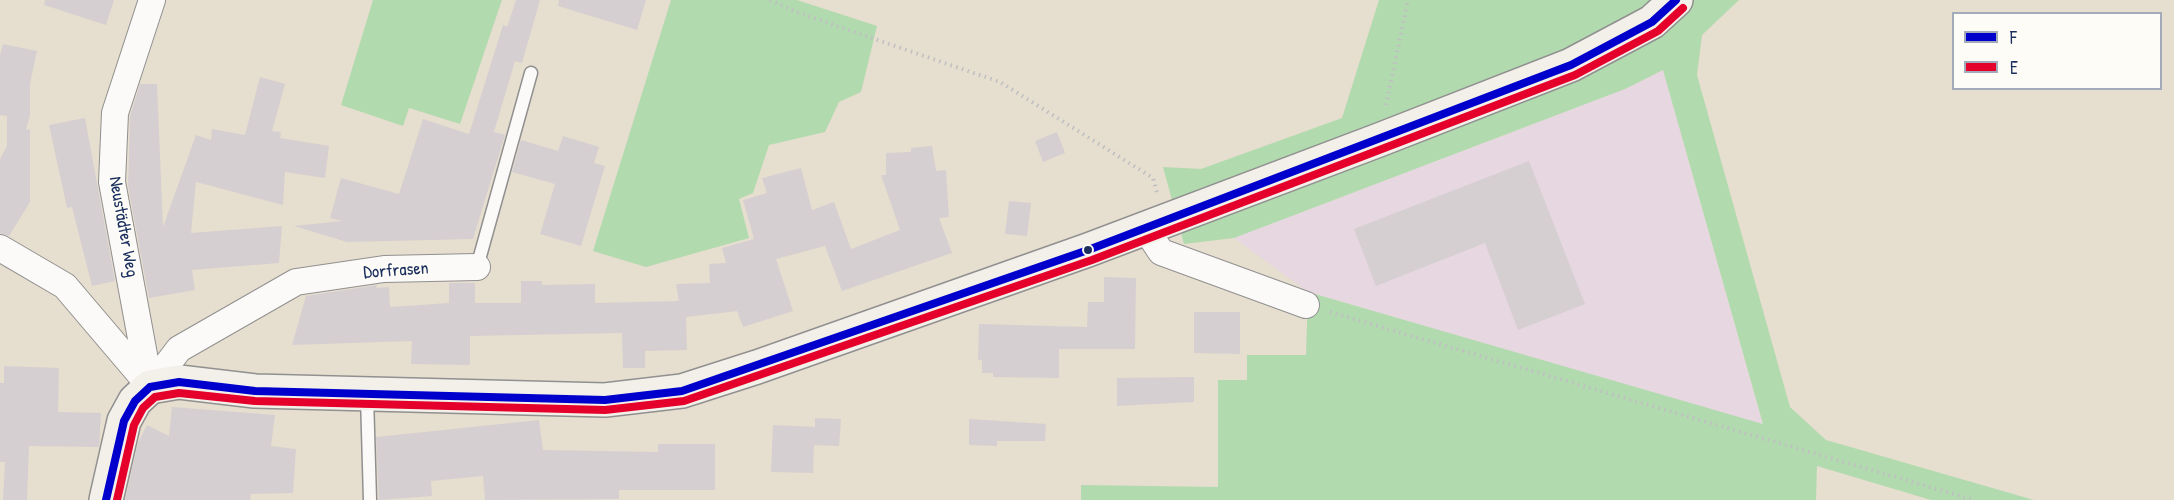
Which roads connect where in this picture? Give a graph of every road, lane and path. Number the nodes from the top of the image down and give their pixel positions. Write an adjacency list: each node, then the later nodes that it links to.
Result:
1 (152, 0): 11 (street, Neustädter Weg)
2 (770, 0): 7 (path)
3 (1408, 0): 6 (path)
4 (1676, 0): 6 (main road)
5 (531, 73): 9 (lane, Dorfrasen)
6 (1379, 140): 7 (main road)
7 (1155, 224): 10 (street); 12 (main road)
8 (0, 248): 11 (street)
9 (477, 267): 11 (street, Dorfrasen)
10 (1306, 305): 15 (path)
11 (150, 387): 12 (main road); 13 (main road)
12 (367, 394): 14 (lane)
13 (106, 500)
14 (370, 500)
15 (1974, 500)

